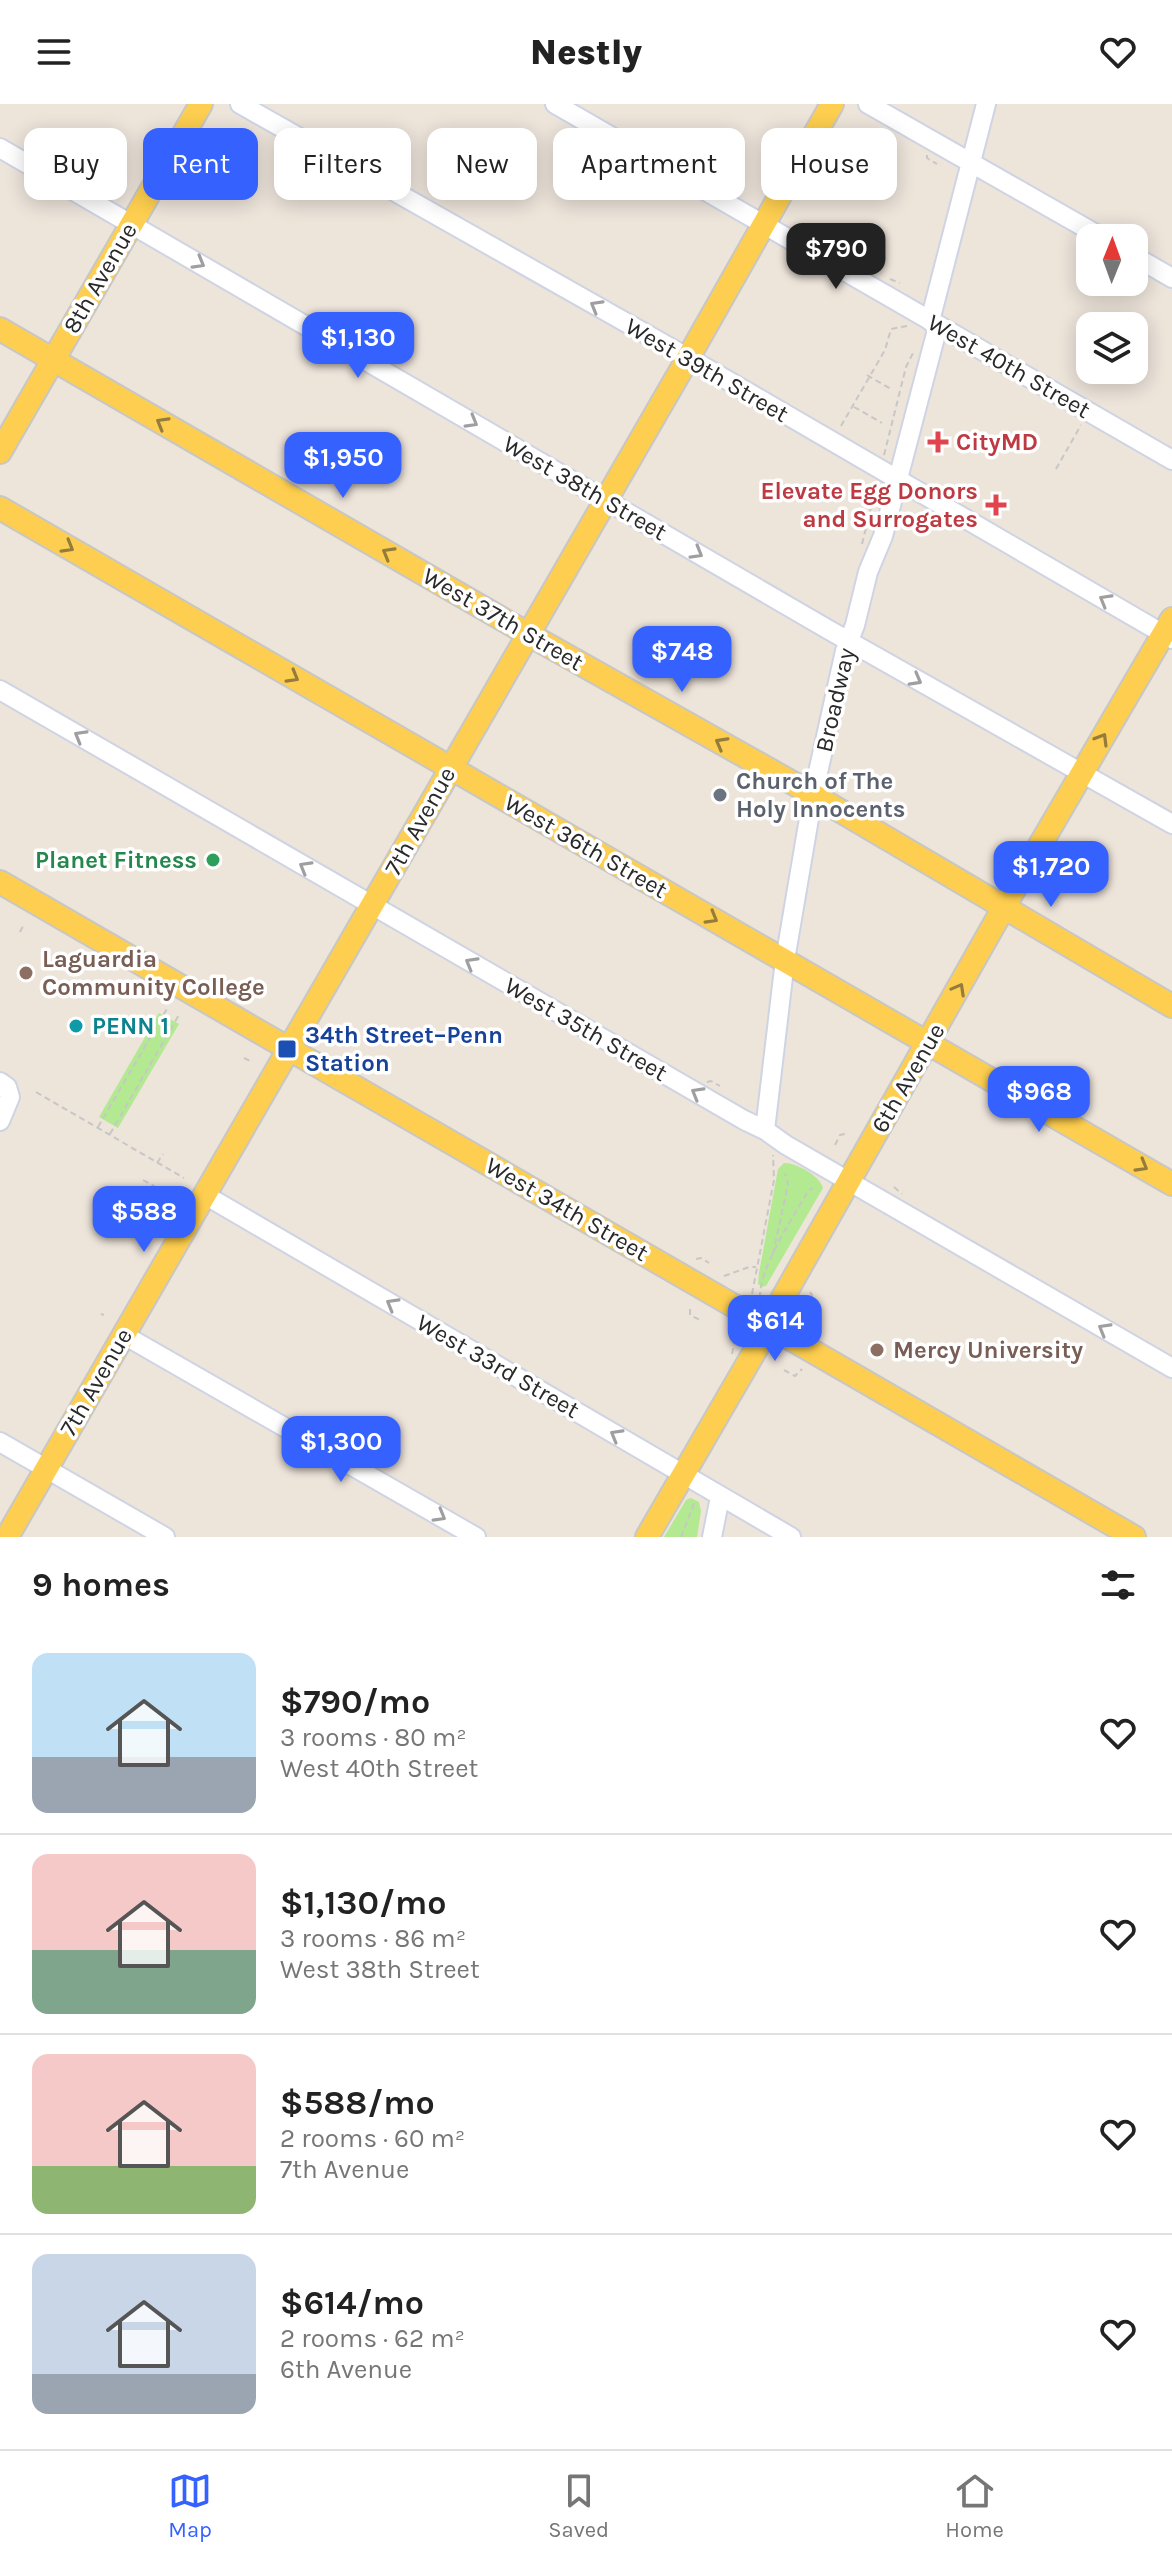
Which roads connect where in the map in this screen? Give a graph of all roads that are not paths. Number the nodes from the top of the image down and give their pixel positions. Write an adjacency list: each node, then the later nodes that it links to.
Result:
1 (201, 104): 9 (main road, 8th Avenue)
2 (240, 104): 16 (street, West 39th Street, one-way to 2)
3 (555, 104): 11 (street, West 40th Street)
4 (832, 104): 11 (main road, 7th Avenue)
5 (868, 104): 8 (street)
6 (986, 104): 8 (street, Broadway)
7 (0, 148): 9 (street, West 38th Street)
8 (971, 162): 10 (street); 14 (street, Broadway)
9 (131, 224): 17 (main road, 8th Avenue); 21 (street, West 38th Street, one-way to 21)
10 (1079, 224)
11 (764, 225): 14 (street, West 40th Street); 16 (main road, 7th Avenue)
12 (1148, 264): 13 (street)
13 (1172, 278)
14 (934, 323): 19 (street, West 40th Street); 20 (street, Broadway)
15 (0, 329): 17 (main road, West 37th Street)
16 (688, 358): 20 (street, West 39th Street); 21 (main road, 7th Avenue)
17 (53, 360): 18 (main road, 8th Avenue); 24 (main road, West 37th Street, one-way to 17)
18 (0, 452)
19 (1172, 460)
20 (898, 479): 23 (street, West 39th Street, one-way to 20); 25 (street, Broadway)
21 (605, 500): 24 (main road, 7th Avenue); 25 (street, West 38th Street, one-way to 25)
22 (0, 508): 27 (main road, West 36th Street, one-way to 27)
23 (1169, 631): 28 (main road, 6th Avenue, one-way to 23)
24 (528, 634): 27 (main road, 7th Avenue); 29 (main road, West 37th Street, one-way to 24)
25 (849, 641): 28 (street, West 38th Street, one-way to 28); 29 (street, Broadway)
26 (0, 690): 32 (street, West 35th Street, one-way to 26)
27 (450, 767): 32 (main road, 7th Avenue); 34 (main road, West 36th Street, one-way to 34)
28 (1082, 772): 30 (street, West 38th Street); 33 (main road, 6th Avenue)
29 (813, 795): 33 (main road, West 37th Street); 34 (street, Broadway)
30 (1172, 824)
31 (0, 882): 37 (main road, West 34th Street)
32 (373, 906): 37 (main road, 7th Avenue); 40 (street, West 35th Street, one-way to 32)
33 (1004, 908): 35 (main road, West 37th Street); 36 (main road, 6th Avenue, one-way to 33)
34 (785, 960): 36 (main road, West 36th Street); 40 (street, Broadway)
35 (1172, 1006)
36 (929, 1044): 41 (main road, 6th Avenue); 42 (main road, West 36th Street, one-way to 42)
37 (289, 1049): 43 (main road, 7th Avenue); 44 (main road, West 34th Street)
38 (1, 1082): 39 (street)
39 (0, 1121)
40 (765, 1130): 41 (street, West 35th Street)
41 (849, 1181): 44 (main road, 6th Avenue); 46 (street, West 35th Street, one-way to 41)
42 (1172, 1184)
43 (205, 1195): 45 (main road, 7th Avenue); 49 (street, West 33rd Street, one-way to 43)
44 (769, 1325): 49 (main road, 6th Avenue); 59 (main road, West 34th Street)
45 (124, 1335): 48 (main road, 7th Avenue); 55 (street, one-way to 55)
46 (1172, 1368)
47 (0, 1442): 48 (street)
48 (46, 1468): 51 (street); 53 (main road, 7th Avenue)
49 (683, 1475): 56 (main road, 6th Avenue); 58 (street, West 33rd Street)
50 (721, 1491): 57 (street)
51 (118, 1510): 52 (street); 54 (street)
52 (108, 1527)
53 (7, 1537)
54 (165, 1537)
55 (476, 1537)
56 (647, 1537)
57 (712, 1537)
58 (791, 1537)
59 (1134, 1537)

